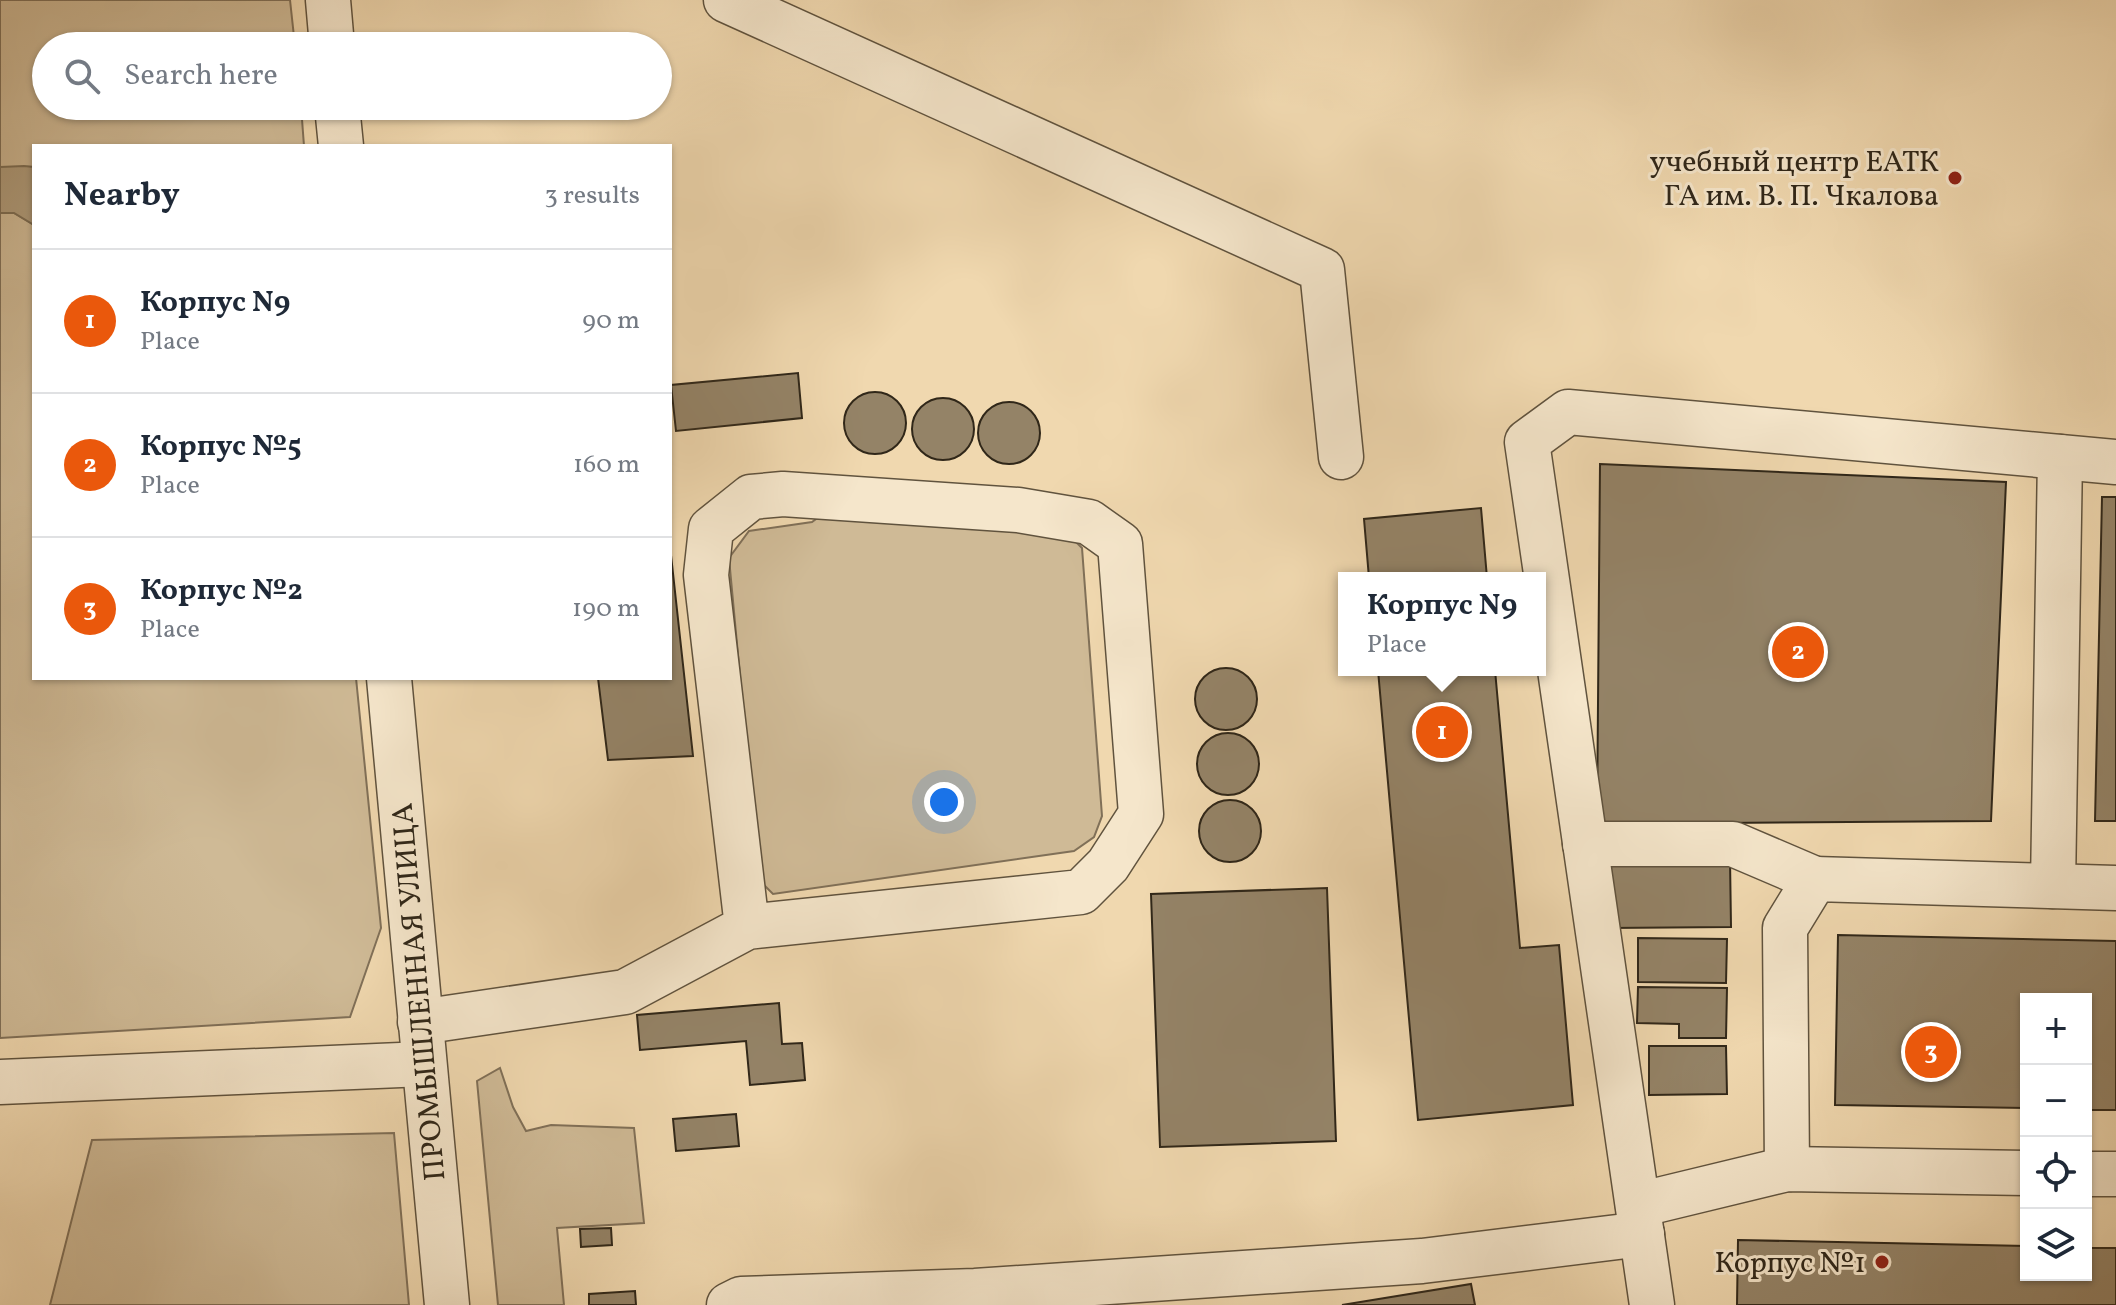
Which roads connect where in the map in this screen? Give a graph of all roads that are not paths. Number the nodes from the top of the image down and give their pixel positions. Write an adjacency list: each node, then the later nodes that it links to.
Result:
1 (328, 0): 3 (street)
2 (726, 0): 6 (street)
3 (331, 32)
4 (338, 120): 5 (street)
5 (341, 144)
6 (1341, 457)
7 (2060, 457): 8 (street); 9 (street); 14 (street)
8 (2116, 462)
9 (1546, 572)
10 (1546, 574): 12 (street)
11 (389, 680): 17 (street, ПРОМЫШЛЕННАЯ УЛИЦА)
12 (1585, 844): 13 (street); 23 (street)
13 (1815, 879): 14 (street); 19 (street)
14 (2053, 886): 15 (street)
15 (2116, 888)
16 (747, 927): 16 (street); 17 (street)
17 (422, 1043): 18 (street); 26 (street, ПРОМЫШЛЕННАЯ УЛИЦА)
18 (0, 1082)
19 (1787, 1169): 20 (street); 23 (street)
20 (2020, 1173)
21 (2092, 1174): 22 (street)
22 (2116, 1174)
23 (1640, 1219): 24 (street); 28 (street)
24 (1128, 1293): 25 (street)
25 (1015, 1297): 27 (street)
26 (447, 1305)
27 (729, 1305)
28 (1652, 1305)

